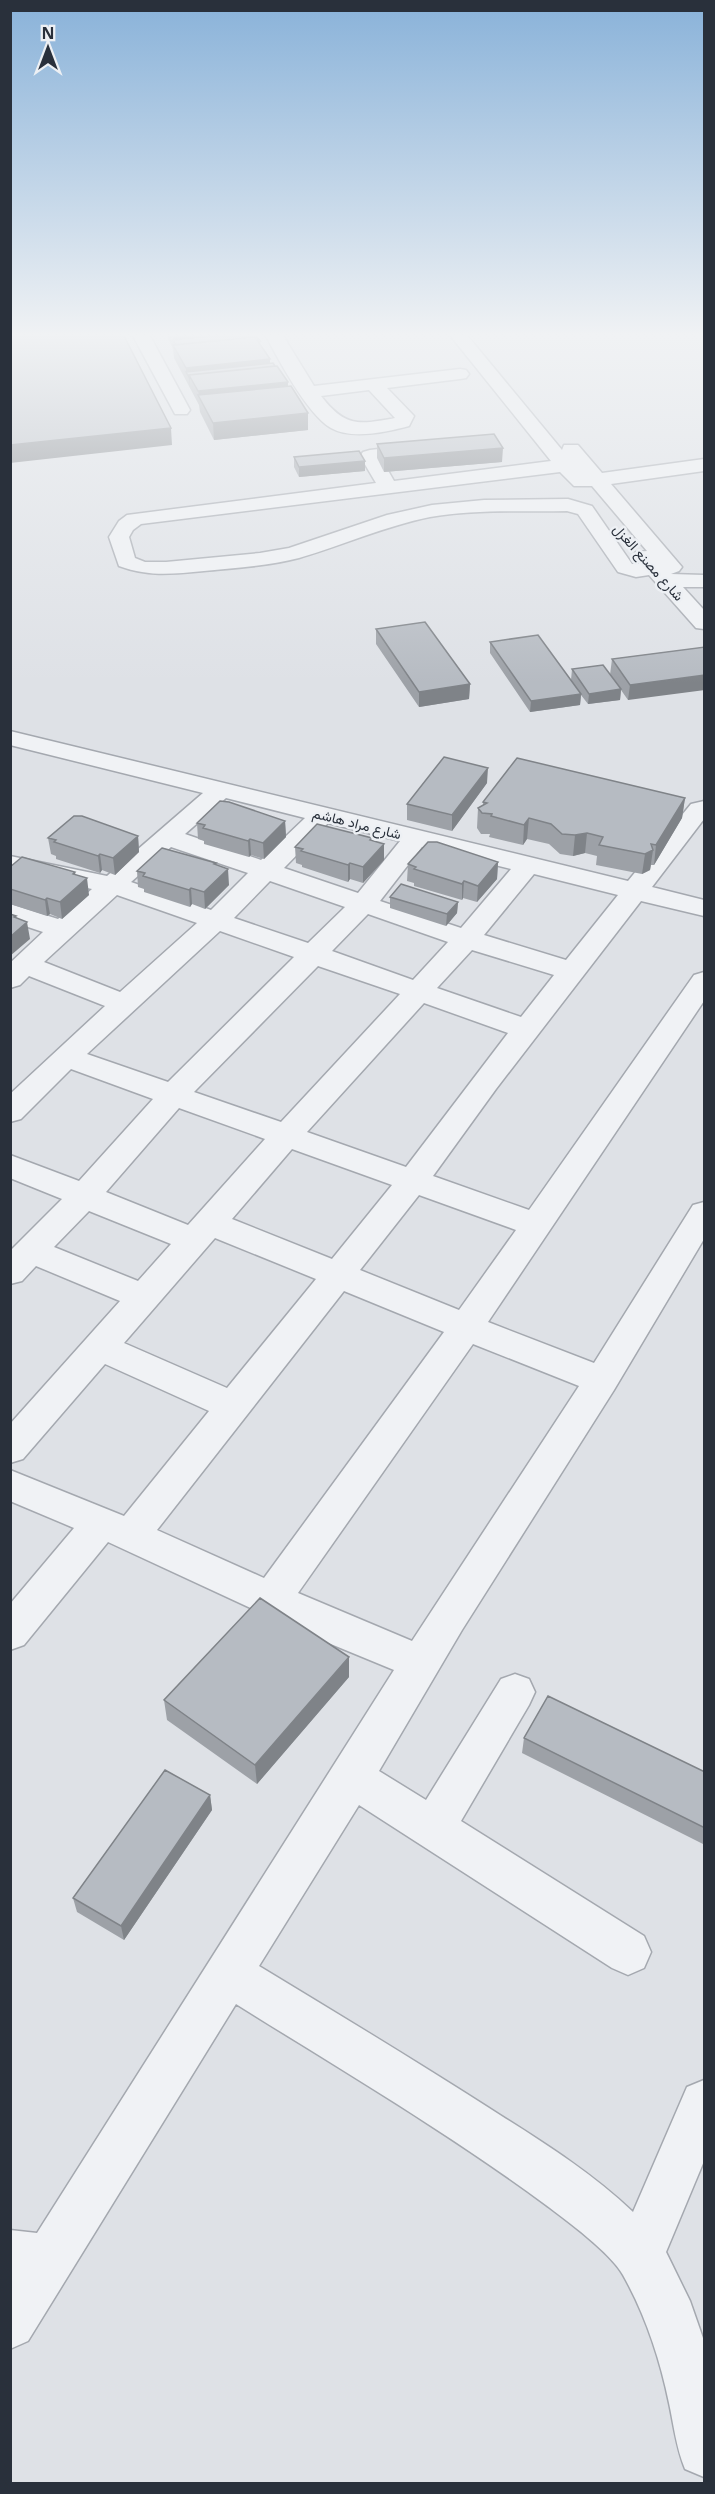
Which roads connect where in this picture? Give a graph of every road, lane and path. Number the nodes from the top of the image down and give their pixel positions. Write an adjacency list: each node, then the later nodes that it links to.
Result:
1 (423, 450): 7 (street)
2 (561, 450): 4 (street, شارع مصنع الغزل)
3 (563, 450): 4 (street, شارع مصنع الغزل)
4 (573, 464): 6 (street, شارع مصنع الغزل); 7 (street)
5 (705, 465): 6 (street)
6 (588, 481): 8 (street, شارع مصنع الغزل)
7 (389, 488): 8 (street)
8 (676, 575): 9 (street, شارع مصنع الغزل); 10 (street, شارع مصنع الغزل)
9 (705, 600)
10 (705, 623)
11 (21, 741): 12 (street); 13 (street, شارع مراد هاشم)
12 (10, 759)
13 (221, 790): 15 (street, شارع مراد هاشم); 16 (street)
14 (689, 812): 22 (street)
15 (322, 815): 17 (street, شارع مراد هاشم); 20 (street)
16 (168, 837): 20 (street); 21 (street)
17 (416, 838): 18 (street, شارع مراد هاشم); 23 (street)
18 (528, 865): 22 (street, شارع مراد هاشم); 28 (street)
19 (12, 866): 21 (street)
20 (266, 870): 23 (street); 26 (street)
21 (114, 885): 26 (street); 27 (street)
22 (634, 891): 24 (street, شارع مراد هاشم); 30 (street)
23 (364, 903): 28 (street); 29 (street)
24 (705, 908)
25 (10, 912): 27 (street)
26 (217, 919): 29 (street); 34 (street)
27 (62, 930): 31 (street)
28 (466, 939): 30 (street); 33 (street)
29 (315, 954): 33 (street); 37 (street)
30 (572, 971): 35 (street)
31 (18, 972): 34 (street)
32 (705, 981): 44 (street)
33 (418, 990): 35 (street); 39 (street)
34 (123, 1003): 36 (street)
35 (527, 1029): 41 (street)
36 (66, 1057): 37 (street); 38 (street)
37 (174, 1094): 39 (street); 42 (street)
38 (17, 1096)
39 (285, 1136): 41 (street); 45 (street)
40 (10, 1166): 42 (street)
41 (412, 1182): 44 (street); 48 (street)
42 (84, 1196): 45 (street); 47 (street)
43 (705, 1213): 46 (street)
44 (537, 1225): 50 (street)
45 (202, 1231): 48 (street); 49 (street)
46 (695, 1247): 52 (street)
47 (21, 1261): 49 (street)
48 (337, 1275): 50 (street); 53 (street)
49 (143, 1297): 51 (street)
50 (466, 1328): 52 (street); 57 (street)
51 (100, 1347): 53 (street); 54 (street)
52 (602, 1380): 59 (street)
53 (232, 1406): 56 (street)
54 (10, 1449)
55 (10, 1485): 56 (street)
56 (117, 1529): 57 (street); 58 (street)
57 (271, 1600): 59 (street)
58 (10, 1633)
59 (422, 1663): 61 (street)
60 (516, 1692): 62 (street)
61 (352, 1777): 62 (street); 64 (street)
62 (432, 1829): 63 (street)
63 (627, 1952)
64 (229, 1974): 66 (street); 67 (street)
65 (705, 2103): 66 (street)
66 (640, 2254): 69 (street)
67 (29, 2258): 68 (street)
68 (10, 2323)
69 (702, 2412)

